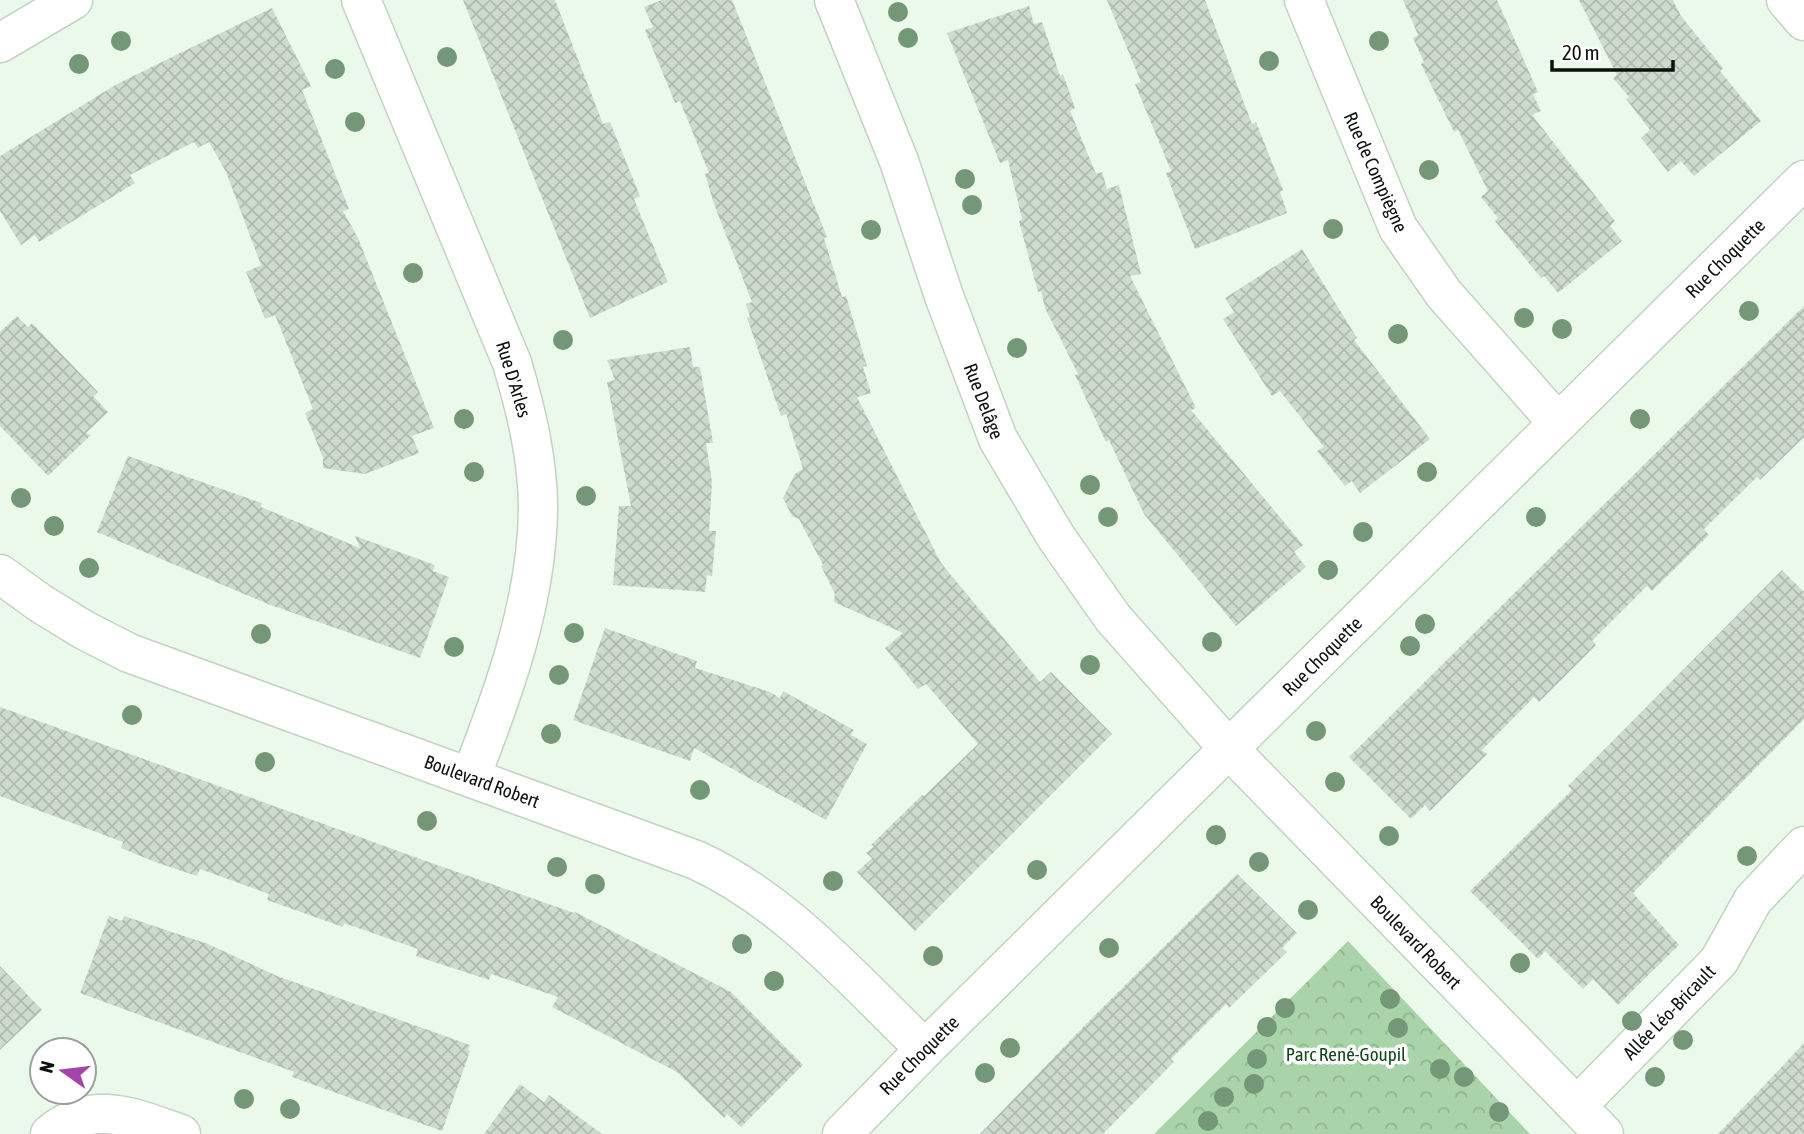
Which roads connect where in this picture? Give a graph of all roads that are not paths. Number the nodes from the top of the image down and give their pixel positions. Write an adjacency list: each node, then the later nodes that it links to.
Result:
1 (73, 0): 7 (street)
2 (361, 0): 12 (street, Rue D'Arles)
3 (834, 0): 11 (street, Rue Delâge)
4 (1304, 0): 9 (street, Rue de Compiègne)
5 (1786, 0): 6 (street)
6 (1804, 21)
7 (0, 43)
8 (1804, 180): 9 (street, Rue Choquette)
9 (1558, 423): 11 (street, Rue Choquette)
10 (1, 578): 12 (street, Boulevard Robert)
11 (1228, 749): 14 (street, Rue Choquette); 15 (street, Boulevard Robert)
12 (471, 776): 14 (street, Boulevard Robert)
13 (1804, 846): 15 (street, Allée Léo-Bricault)
14 (925, 1049): 18 (street, Rue Choquette)
15 (1577, 1106): 19 (street, Boulevard Robert)
16 (50, 1134): 17 (street)
17 (181, 1134)
18 (842, 1134)
19 (1604, 1134)

